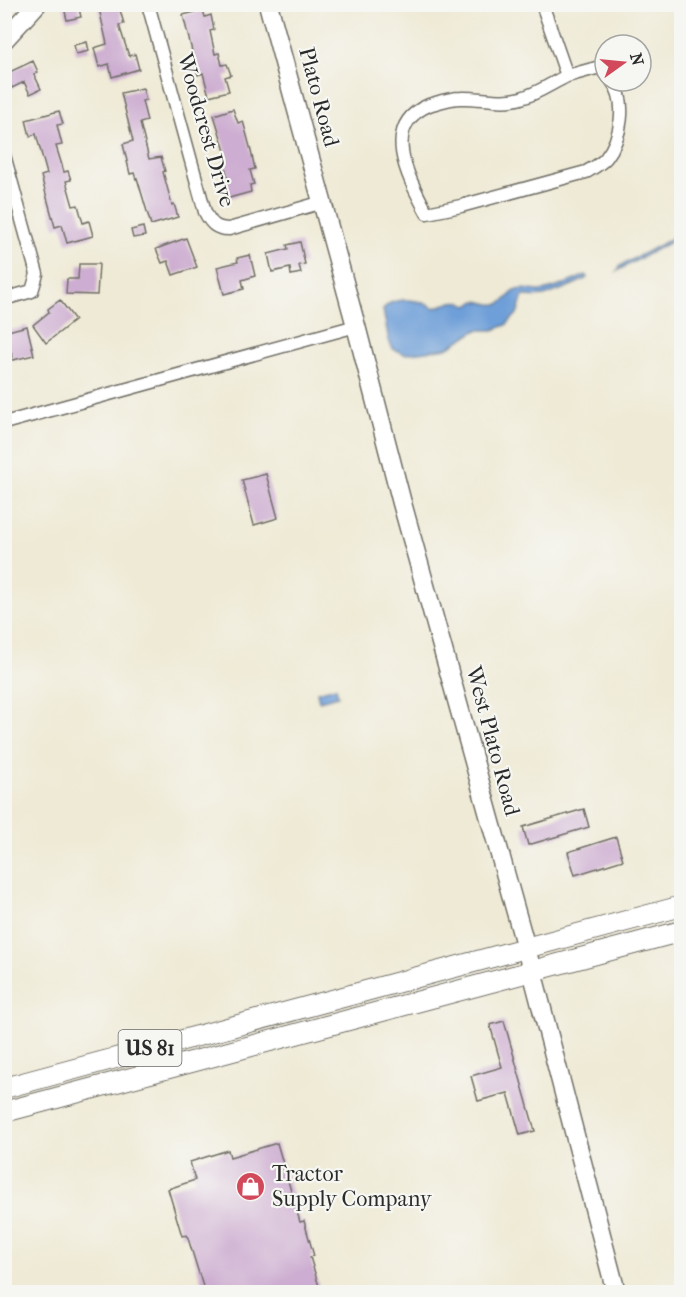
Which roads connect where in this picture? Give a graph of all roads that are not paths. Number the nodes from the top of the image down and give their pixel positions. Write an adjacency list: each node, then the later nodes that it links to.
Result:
1 (38, 4): 5 (street)
2 (148, 4): 10 (street, Woodcrest Drive)
3 (268, 4): 10 (street, Plato Road)
4 (542, 4): 7 (street)
5 (7, 33)
6 (593, 69): 7 (street)
7 (567, 76): 8 (street)
8 (618, 93)
9 (4, 155): 11 (street)
10 (323, 202): 12 (street, West Plato Road)
11 (4, 299)
12 (356, 326): 13 (street); 16 (street, West Plato Road)
13 (4, 423)
14 (681, 906): 16 (main road, US 81)
15 (681, 931): 17 (main road, US 81)
16 (526, 948): 17 (street, West Plato Road); 18 (main road, US 81)
17 (532, 971): 19 (main road, US 81); 22 (street, West Plato Road)
18 (258, 1020): 19 (main road); 20 (main road, US 81)
19 (264, 1043): 21 (main road, US 81)
20 (4, 1088)
21 (4, 1112)
22 (616, 1293)

